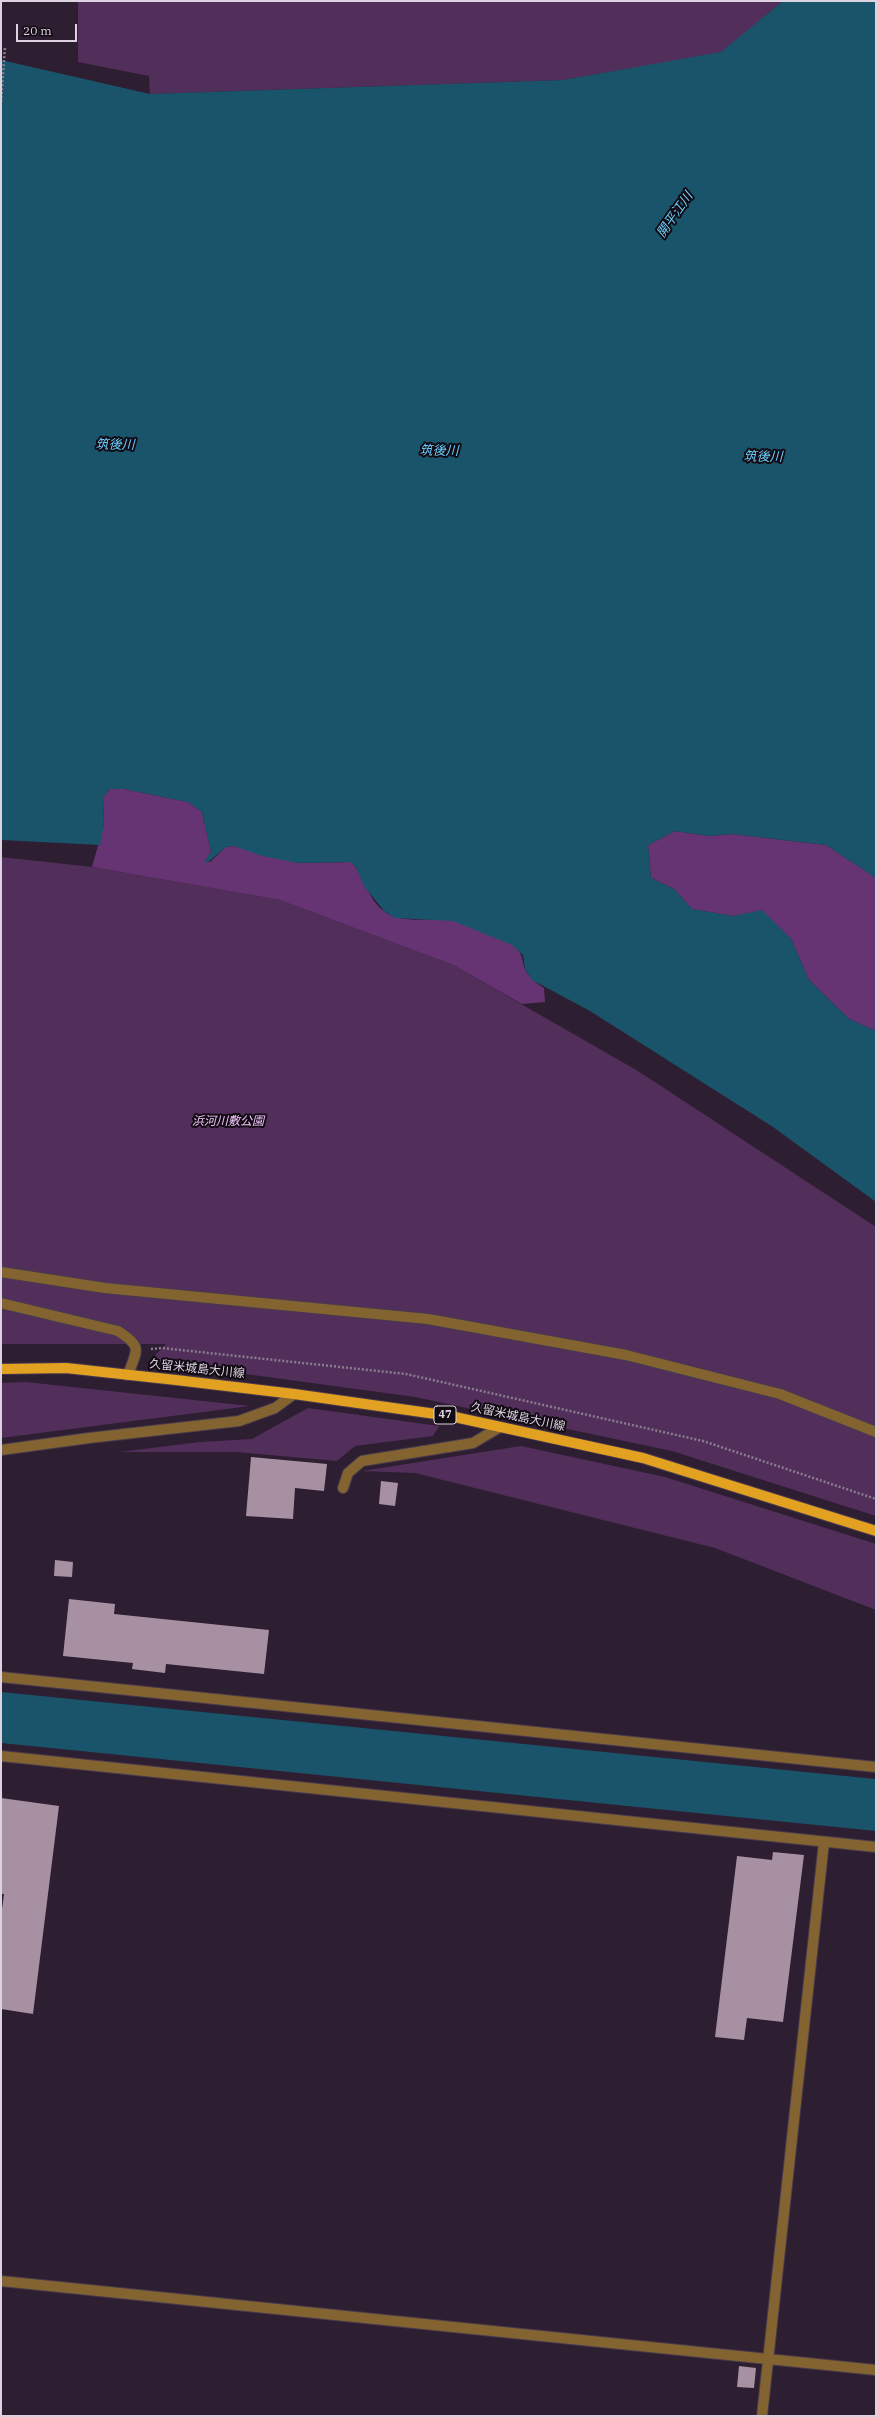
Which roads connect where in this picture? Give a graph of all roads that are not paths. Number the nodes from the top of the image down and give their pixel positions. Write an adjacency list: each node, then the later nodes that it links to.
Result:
1 (1, 1272): 7 (street)
2 (1, 1303): 4 (street)
3 (1, 1369): 4 (main road, 久留米城島大川線 / 47)
4 (128, 1375): 5 (main road, 久留米城島大川線 / 47)
5 (294, 1394): 6 (main road, 久留米城島大川線 / 47); 8 (street)
6 (500, 1427): 9 (street); 10 (main road, 久留米城島大川線 / 47)
7 (876, 1432)
8 (1, 1450)
9 (343, 1488)
10 (876, 1531)
11 (1, 1677): 13 (street)
12 (1, 1756): 14 (street)
13 (876, 1767)
14 (824, 1842): 15 (street); 17 (street)
15 (876, 1847)
16 (1, 2281): 17 (street)
17 (768, 2359): 18 (street); 19 (street)
18 (876, 2370)
19 (762, 2416)

